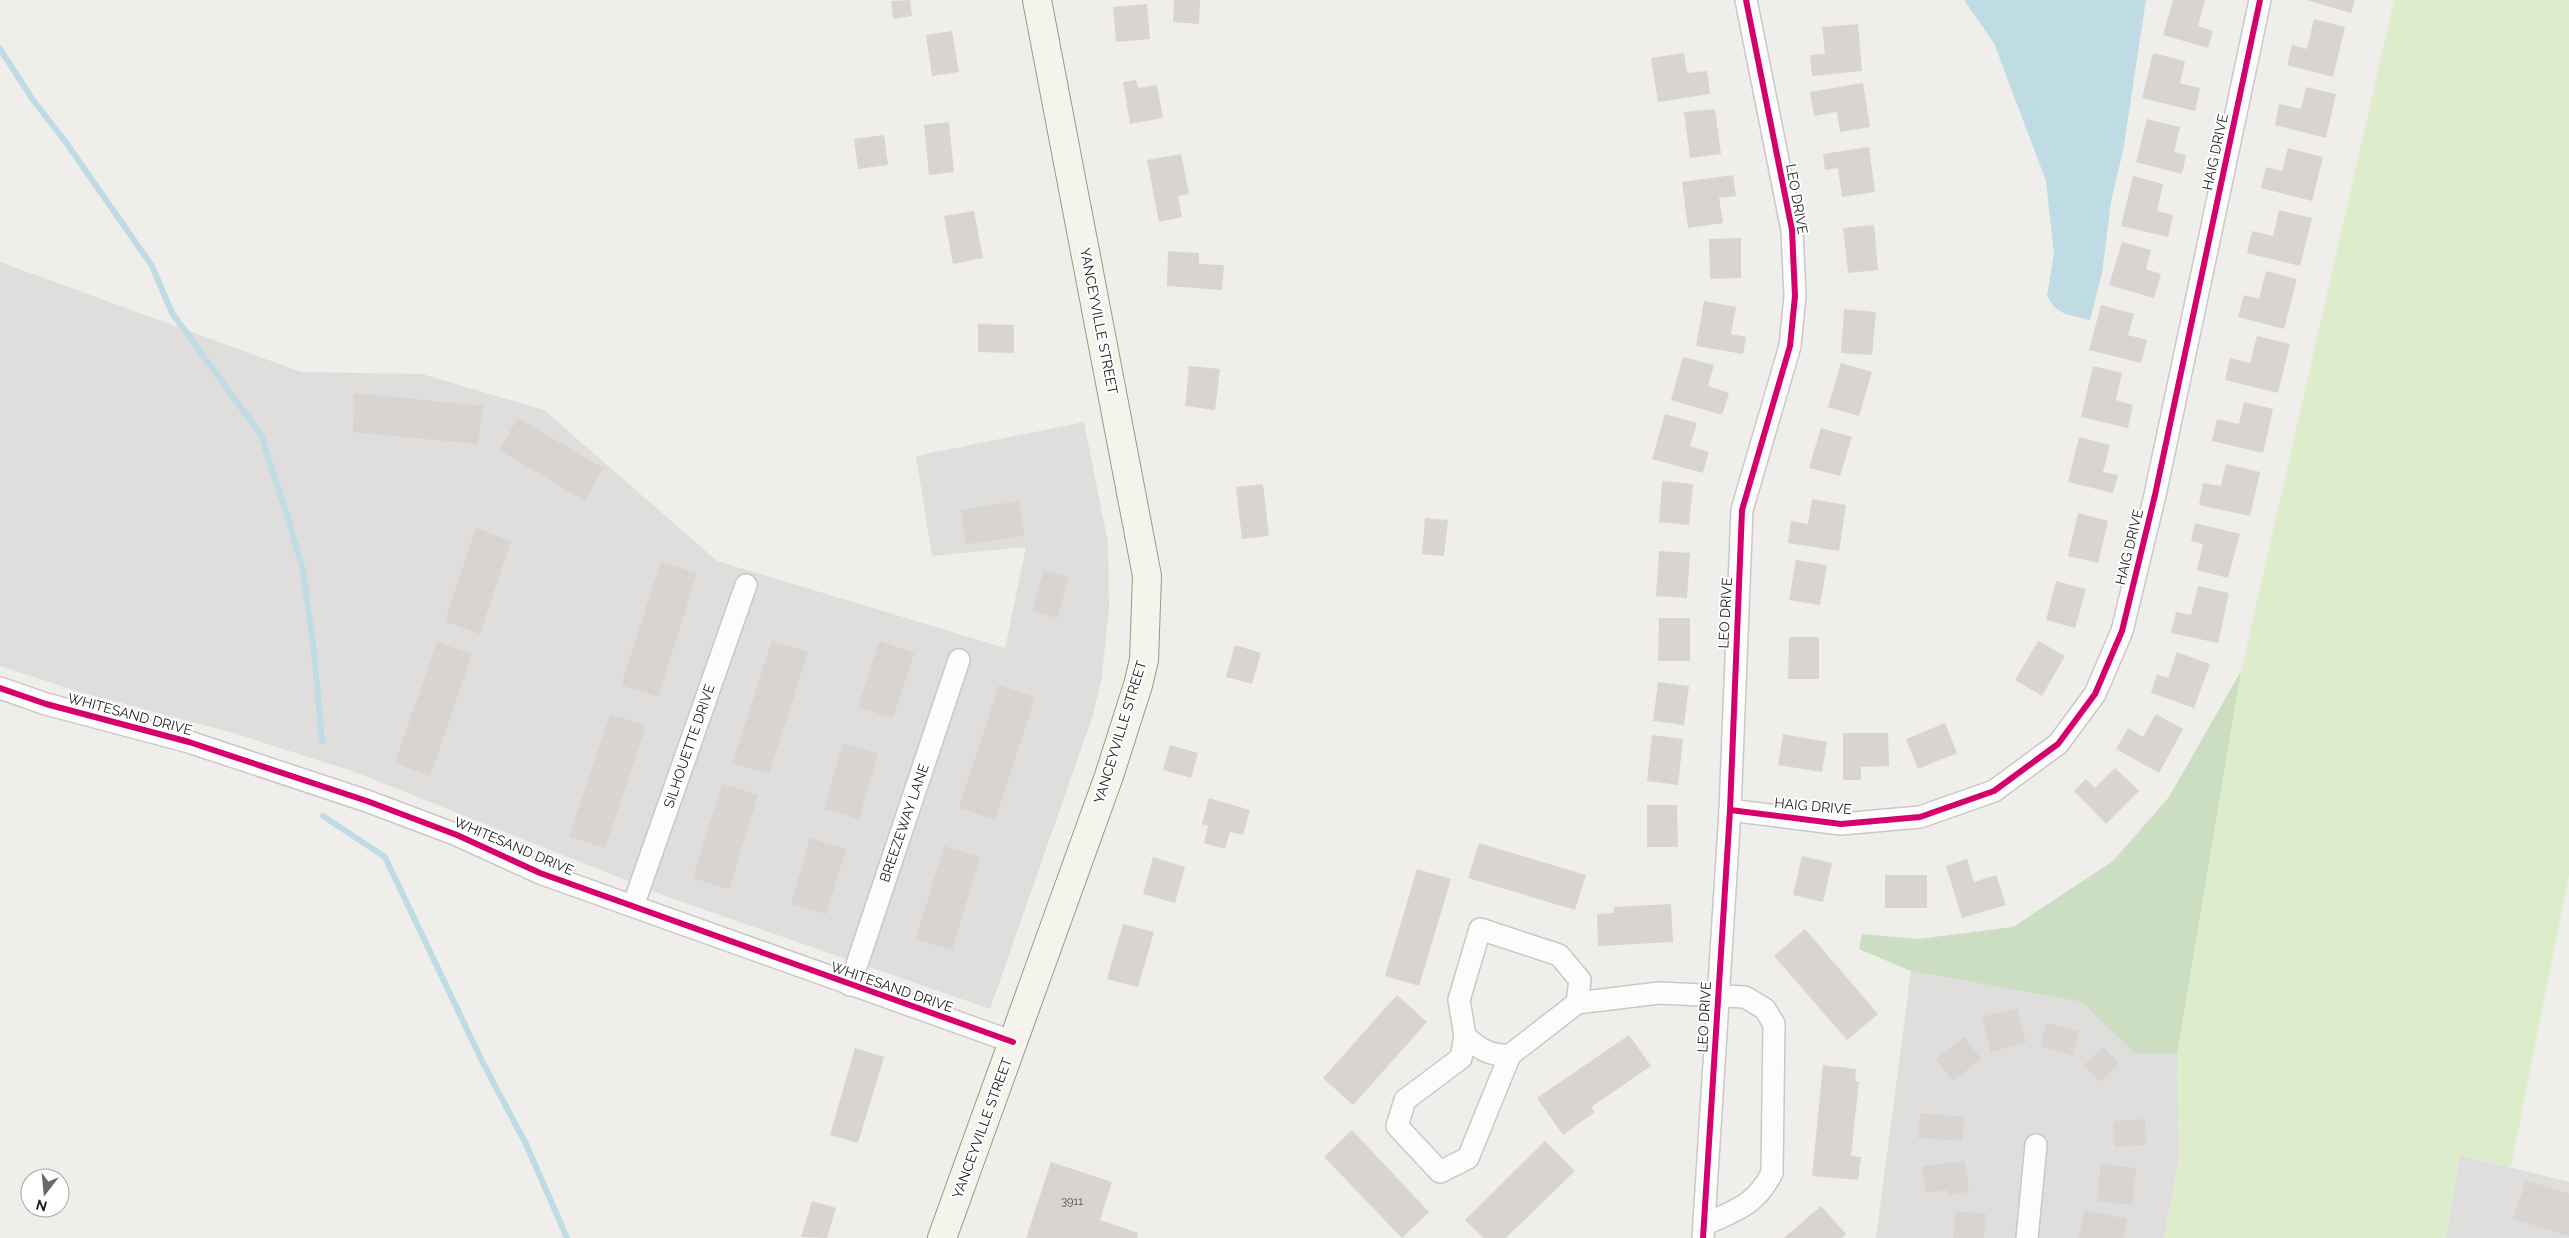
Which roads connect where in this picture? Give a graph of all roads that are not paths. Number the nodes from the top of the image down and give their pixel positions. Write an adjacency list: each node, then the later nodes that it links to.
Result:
1 (1037, 0): 13 (main road, YANCEYVILLE STREET)
2 (1746, 0): 7 (street, LEO DRIVE)
3 (2260, 0): 7 (street, HAIG DRIVE)
4 (746, 585): 8 (street, SILHOUETTE DRIVE)
5 (959, 660): 9 (street, BREEZEWAY LANE)
6 (0, 688): 8 (street, WHITESAND DRIVE)
7 (1730, 810): 10 (street, LEO DRIVE)
8 (633, 906): 9 (street, WHITESAND DRIVE)
9 (850, 986): 13 (street, WHITESAND DRIVE)
10 (1718, 996): 11 (street); 16 (street, LEO DRIVE); 16 (street)
11 (1577, 1003): 12 (street); 14 (street)
12 (1465, 1036): 14 (street); 14 (street)
13 (1013, 1042): 17 (main road, YANCEYVILLE STREET)
14 (1510, 1055)
15 (2036, 1146): 18 (street)
16 (1704, 1231)
17 (942, 1238)
18 (2027, 1238)

